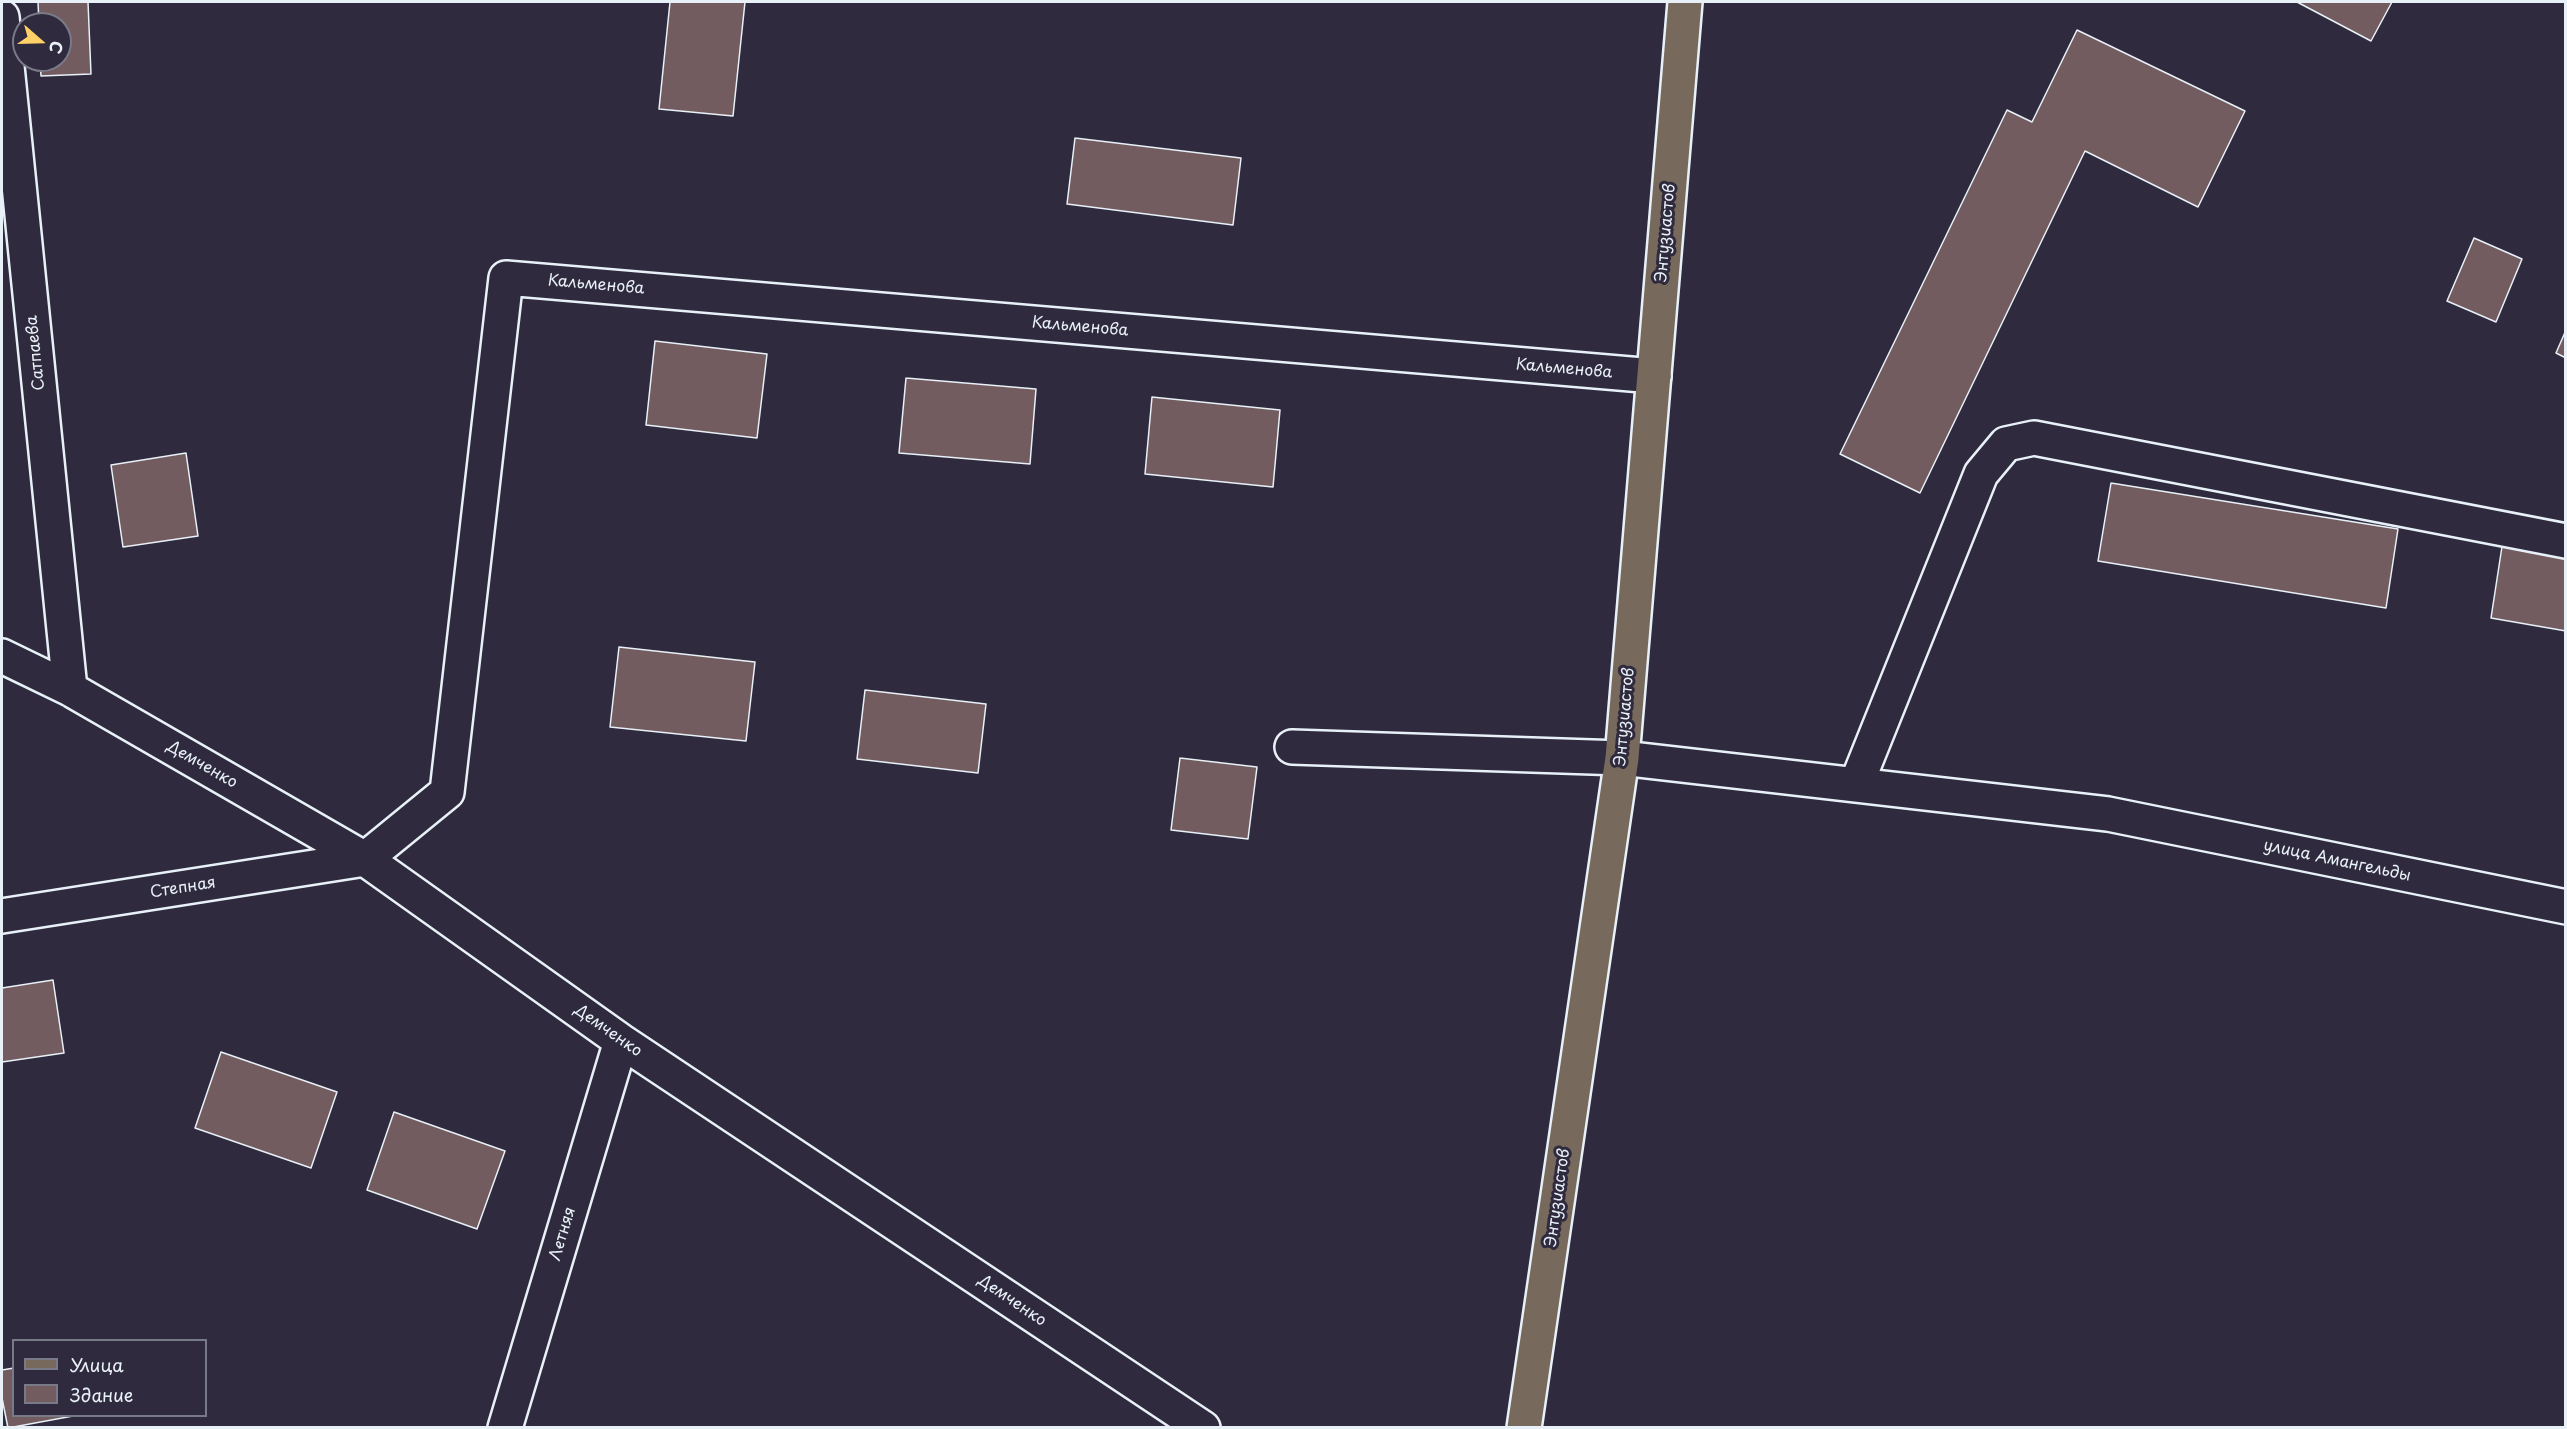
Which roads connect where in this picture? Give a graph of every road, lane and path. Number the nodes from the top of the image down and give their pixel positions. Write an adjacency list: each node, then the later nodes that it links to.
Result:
1 (1685, 2): 3 (main road, Энтузиастов)
2 (2, 16): 6 (street, Сатпаева)
3 (1654, 376): 8 (main road, Энтузиастов); 10 (street, Кальменова)
4 (2565, 541): 9 (street)
5 (2, 656): 6 (street, Демченко)
6 (70, 689): 10 (street, Демченко)
7 (1292, 747): 8 (street, улица Амангельды)
8 (1622, 758): 9 (street, улица Амангельды); 16 (main road, Энтузиастов)
9 (1856, 785): 11 (street, улица Амангельды)
10 (365, 860): 12 (street, Степная); 13 (street, Демченко)
11 (2565, 907)
12 (2, 916)
13 (621, 1041): 14 (street, Летняя); 15 (street, Демченко)
14 (505, 1428)
15 (1203, 1428)
16 (1524, 1428)

